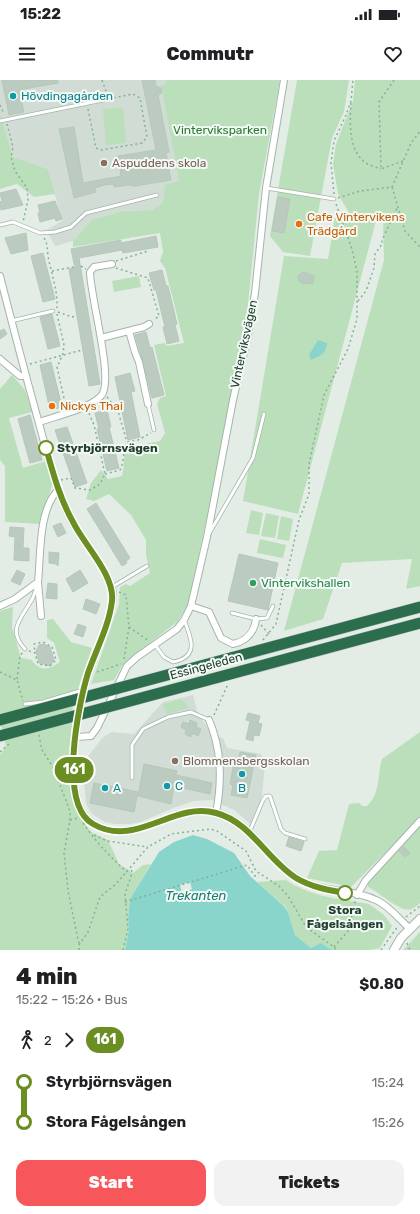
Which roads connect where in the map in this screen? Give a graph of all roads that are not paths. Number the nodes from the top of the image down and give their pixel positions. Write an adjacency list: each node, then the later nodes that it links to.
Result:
1 (284, 80): 4 (street, Vinterviksvägen)
2 (108, 99): 3 (lane)
3 (0, 121)
4 (266, 188): 6 (lane); 22 (street, Vinterviksvägen)
5 (157, 195): 7 (lane)
6 (334, 199)
7 (0, 225)
8 (112, 264): 14 (street)
9 (0, 276): 11 (street)
10 (53, 310): 11 (lane)
11 (11, 321): 16 (street)
12 (149, 324): 13 (street)
13 (129, 331): 14 (street); 17 (street)
14 (101, 338): 19 (street)
15 (0, 359): 16 (street)
16 (26, 376): 19 (street)
17 (148, 404): 20 (lane)
18 (264, 414): 22 (lane)
19 (39, 422): 21 (street)
20 (154, 430)
21 (58, 490): 24 (street); 25 (street)
22 (207, 536): 27 (street, Vinterviksvägen)
23 (148, 566): 25 (lane)
24 (38, 582): 26 (street); 31 (street); 36 (lane)
25 (112, 586): 37 (street)
26 (0, 606)
27 (191, 606): 32 (street); 33 (street, Vinterviksvägen)
28 (273, 606): 32 (lane)
29 (420, 607): 39 (highway, Essingeleden, bridge)
30 (232, 613): 32 (lane)
31 (40, 616)
32 (256, 619)
33 (184, 620): 35 (street, Vinterviksvägen); 35 (lane)
34 (420, 623): 41 (highway, Essingeleden, bridge)
35 (155, 645): 42 (street, Vinterviksvägen)
36 (25, 649)
37 (83, 690): 38 (lane); 42 (street)
38 (25, 704)
39 (0, 720)
40 (209, 720): 43 (lane); 44 (street)
41 (0, 736)
42 (76, 737): 44 (street)
43 (132, 778)
44 (216, 813): 46 (street)
45 (420, 821): 48 (street)
46 (249, 833): 47 (lane); 48 (street)
47 (305, 840)
48 (357, 895): 50 (street)
49 (420, 920): 50 (street)
50 (410, 929): 51 (street)
51 (394, 950)

